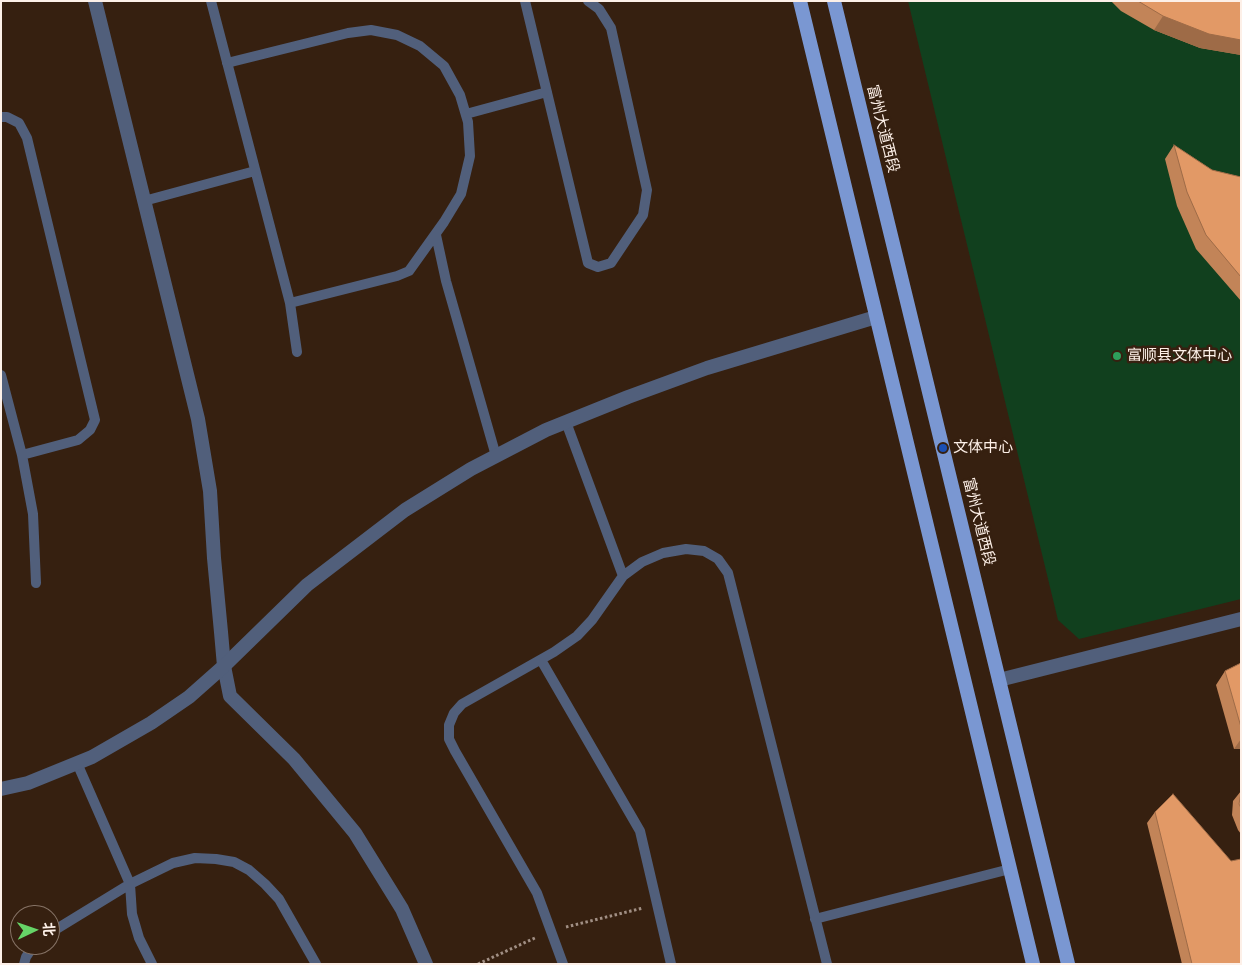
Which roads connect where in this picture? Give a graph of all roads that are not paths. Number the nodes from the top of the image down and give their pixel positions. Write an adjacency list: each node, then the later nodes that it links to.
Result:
1 (95, 1): 12 (street)
2 (211, 1): 7 (lane)
3 (525, 1): 8 (lane)
4 (588, 1): 8 (lane)
5 (800, 1): 15 (main road)
6 (834, 1): 26 (main road, 富州大道西段)
7 (227, 63): 9 (lane); 11 (lane)
8 (547, 92): 9 (lane)
9 (466, 114): 13 (lane)
10 (1, 118): 19 (lane)
11 (255, 171): 12 (lane); 14 (lane)
12 (144, 201): 25 (street)
13 (436, 235): 14 (lane); 20 (lane)
14 (290, 303): 16 (lane)
15 (876, 317): 18 (street); 29 (main road)
16 (297, 352)
17 (1, 375): 19 (lane)
18 (566, 422): 20 (street); 21 (lane)
19 (22, 455): 22 (lane)
20 (496, 456): 25 (street)
21 (623, 576): 24 (lane); 31 (lane)
22 (36, 583)
23 (1241, 619): 26 (street)
24 (541, 660): 36 (lane); 37 (lane)
25 (224, 666): 27 (street); 35 (street)
26 (999, 680): 40 (main road, 富州大道西段)
27 (77, 763): 28 (street); 30 (lane)
28 (1, 789)
29 (1010, 869): 31 (lane); 39 (main road)
30 (130, 884): 32 (lane); 33 (lane); 34 (lane)
31 (815, 919): 38 (lane)
32 (60, 927)
33 (152, 964)
34 (316, 964)
35 (426, 964)
36 (563, 964)
37 (671, 964)
38 (826, 964)
39 (1033, 964)
40 (1068, 964)

